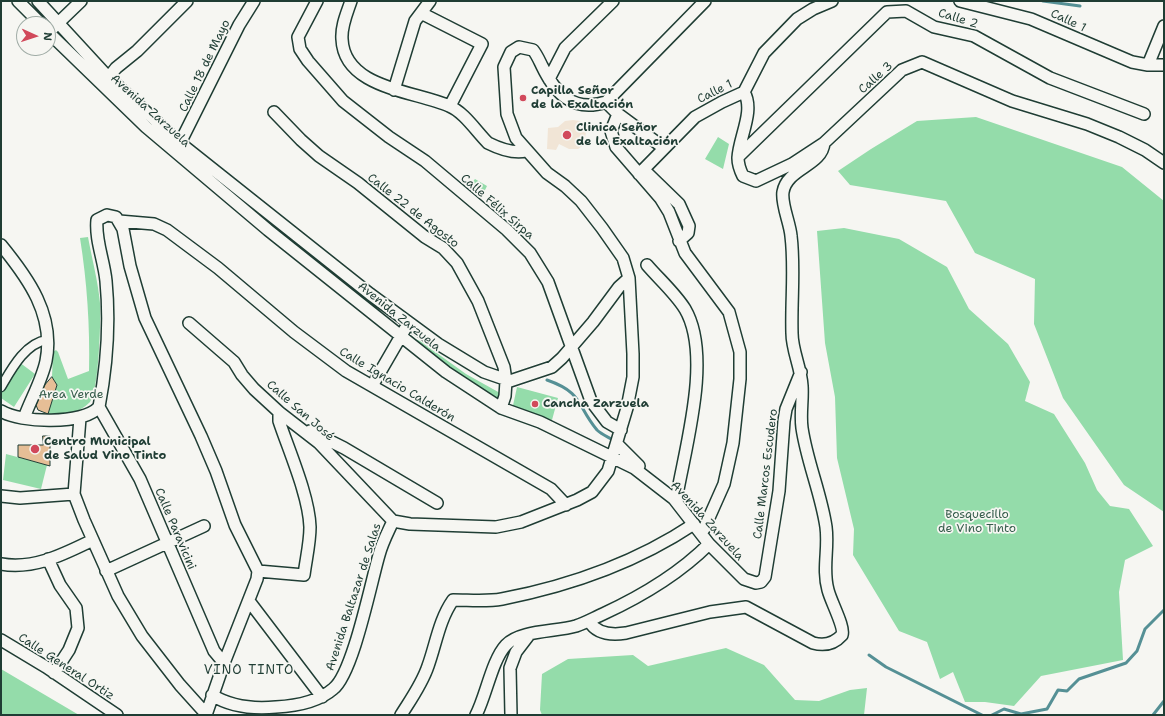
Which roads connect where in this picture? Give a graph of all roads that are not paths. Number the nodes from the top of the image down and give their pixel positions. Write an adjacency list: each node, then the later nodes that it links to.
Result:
1 (18, 1): 14 (street)
2 (38, 1): 15 (street, Avenida Zarzuela)
3 (81, 1): 15 (street)
4 (187, 1): 21 (street)
5 (254, 1): 29 (street, Calle 18 de Mayo)
6 (317, 1): 44 (street, Calle Félix Sirpa)
7 (351, 1): 22 (street)
8 (430, 1): 13 (street)
9 (613, 1): 20 (street)
10 (705, 1): 24 (street)
11 (832, 1): 23 (street, Calle 1)
12 (960, 1): 19 (street, Calle 1)
13 (421, 13): 22 (street); 25 (street)
14 (33, 16)
15 (58, 23): 21 (street, Avenida Zarzuela)
16 (1164, 26): 19 (street)
17 (56, 39): 21 (street, Avenida Zarzuela)
18 (1164, 65): 19 (street, Calle 1)
19 (1148, 66)
20 (549, 79): 24 (street, Avenida Baltazar de Salas); 32 (street, Avenida Baltazar de Salas)
21 (105, 81): 29 (street, Avenida Zarzuela); 42 (street, Avenida Zarzuela)
22 (394, 90): 25 (street)
23 (744, 92): 31 (street, Calle 1); 33 (street)
24 (606, 102): 27 (street)
25 (450, 106): 32 (street)
26 (274, 112): 46 (street, Calle 22 de Agosto)
27 (618, 114): 31 (street); 35 (street)
28 (1144, 114): 33 (street, Calle 2)
29 (180, 142): 41 (street, Avenida Zarzuela)
30 (824, 143): 33 (street, Calle 3); 34 (street, Calle 3); 45 (street)
31 (664, 148): 35 (street, Calle 1)
32 (526, 151): 39 (street, Avenida Baltazar de Salas)
33 (738, 158)
34 (1164, 163)
35 (641, 172): 66 (street)
36 (119, 221): 47 (street, Calle Ignacio Calderón); 49 (street); 73 (street)
37 (1, 245): 43 (street)
38 (647, 264): 61 (street)
39 (629, 278): 44 (street); 55 (street, Avenida Baltazar de Salas)
40 (189, 323): 52 (street, Calle San José)
41 (409, 324): 42 (street); 46 (street, Avenida Zarzuela)
42 (401, 334): 47 (street); 50 (street, Avenida Zarzuela)
43 (47, 340): 48 (street); 53 (street)
44 (571, 345): 46 (street); 55 (street, Calle Félix Sirpa)
45 (801, 372): 74 (street, Calle Marcos Escudero); 76 (street)
46 (506, 381): 50 (street, Calle 22 de Agosto)
47 (372, 386): 63 (street, Calle Ignacio Calderón)
48 (1, 387)
49 (99, 407): 54 (street); 68 (street, Calle Paravicini)
50 (501, 408): 58 (street, Avenida Zarzuela)
51 (1, 411): 53 (street)
52 (279, 412): 56 (street, Calle San José); 73 (street)
53 (24, 418): 54 (street)
54 (80, 418): 59 (street)
55 (621, 430): 57 (street, Avenida Baltazar de Salas)
56 (306, 432): 62 (street); 64 (street, Calle San José)
57 (617, 444): 58 (street, Avenida Baltazar de Salas); 61 (street)
58 (612, 458): 61 (street, Avenida Zarzuela); 63 (street, Avenida Baltazar de Salas)
59 (74, 494): 60 (street); 67 (street)
60 (1, 496)
61 (675, 497): 66 (street)
62 (437, 503)
63 (566, 505): 64 (street, Avenida Baltazar de Salas)
64 (393, 521): 82 (street, Avenida Baltazar de Salas)
65 (204, 526): 68 (street)
66 (700, 528): 69 (street, Avenida Zarzuela); 74 (street); 87 (street)
67 (93, 540): 70 (street); 72 (street)
68 (167, 542): 72 (street); 79 (street, Calle Paravicini)
69 (709, 544): 74 (street, Avenida Zarzuela); 76 (street)
70 (48, 559): 71 (street); 80 (street)
71 (1, 564)
72 (106, 571): 85 (street)
73 (258, 571): 75 (street)
74 (760, 581)
75 (248, 601): 79 (street); 82 (street)
76 (589, 621): 77 (street)
77 (529, 635): 88 (street); 89 (street)
78 (1, 640): 80 (street, Calle General Ortiz)
79 (224, 663): 81 (street)
80 (54, 673): 84 (street, Calle General Ortiz)
81 (212, 695): 83 (street, Avenida Baltazar de Salas); 85 (street)
82 (322, 697): 83 (street, Avenida Baltazar de Salas)
83 (290, 707): 86 (street)
84 (117, 715)
85 (207, 715)
86 (298, 715)
87 (401, 715)
88 (476, 715)
89 (511, 715)

